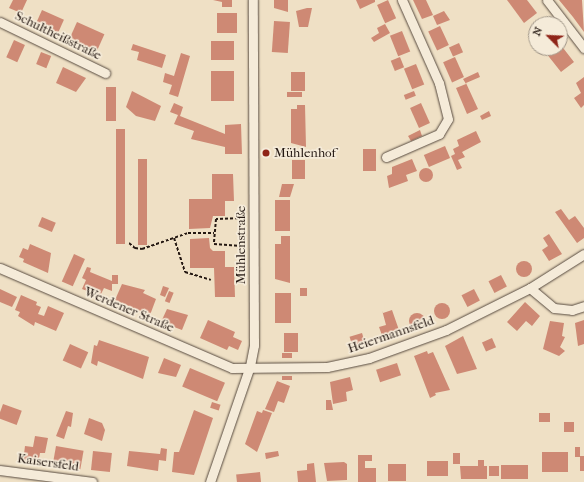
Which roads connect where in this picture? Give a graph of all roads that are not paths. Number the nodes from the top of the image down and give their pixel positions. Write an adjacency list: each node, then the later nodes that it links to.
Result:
1 (253, 0): 12 (street, Mühlenstraße)
2 (402, 0): 7 (street)
3 (547, 0): 5 (street)
4 (0, 22): 6 (street, Schultheißstraße)
5 (584, 48)
6 (105, 73)
7 (386, 158)
8 (584, 254): 10 (street, Heiermannsfeld)
9 (0, 268): 12 (street, Werdener Straße)
10 (530, 288): 11 (street); 12 (street, Heiermannsfeld)
11 (584, 306)
12 (250, 366): 15 (street, Mühlenstraße)
13 (0, 470): 14 (street, Kaisersfeld)
14 (92, 482)
15 (210, 482)

